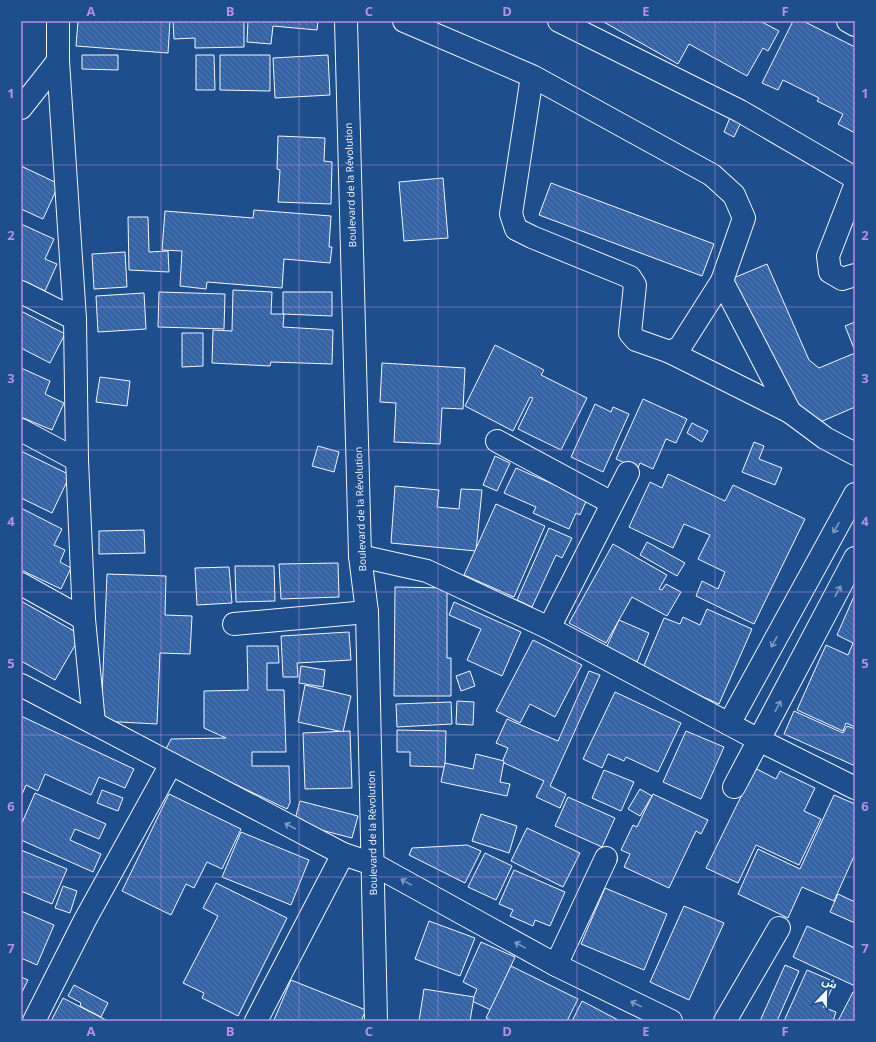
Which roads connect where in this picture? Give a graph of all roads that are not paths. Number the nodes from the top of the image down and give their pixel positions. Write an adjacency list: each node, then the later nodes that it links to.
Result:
1 (58, 21): 7 (street)
2 (346, 21): 25 (street, Boulevard de la Révolution)
3 (404, 21): 8 (street)
4 (559, 21): 10 (street)
5 (848, 21): 6 (street)
6 (855, 25)
7 (58, 61): 9 (street); 15 (street)
8 (532, 76): 13 (street); 16 (street)
9 (21, 108)
10 (855, 178)
11 (855, 186): 12 (street)
12 (855, 275)
13 (722, 281): 16 (street); 17 (street)
14 (21, 292): 15 (street)
15 (75, 319): 21 (street)
16 (670, 352): 17 (street)
17 (790, 412): 20 (street)
18 (21, 430): 21 (street)
19 (497, 441): 24 (street)
20 (855, 454)
21 (77, 460): 29 (street)
22 (628, 473): 24 (street)
23 (855, 494): 34 (street, one-way to 34)
24 (612, 502): 31 (street)
25 (360, 556): 28 (street, Boulevard de la Révolution); 31 (street)
26 (855, 558): 35 (street, one-way to 26)
27 (21, 584): 29 (street)
28 (367, 612): 30 (street); 41 (street, Boulevard de la Révolution)
29 (84, 619): 33 (street)
30 (234, 624)
31 (549, 628): 34 (street)
32 (21, 685): 33 (street)
33 (94, 723): 36 (street)
34 (729, 724): 35 (street)
35 (759, 740): 37 (street); 38 (street)
36 (171, 764): 39 (street, one-way to 36); 44 (street)
37 (734, 787)
38 (855, 788)
39 (343, 854): 41 (street); 45 (street)
40 (606, 858): 43 (street)
41 (373, 864): 43 (street, one-way to 41); 46 (street, Boulevard de la Révolution)
42 (779, 928): 48 (street)
43 (556, 964): 47 (street, one-way to 43)
44 (34, 1021)
45 (256, 1021)
46 (376, 1021)
47 (671, 1021)
48 (725, 1021)

